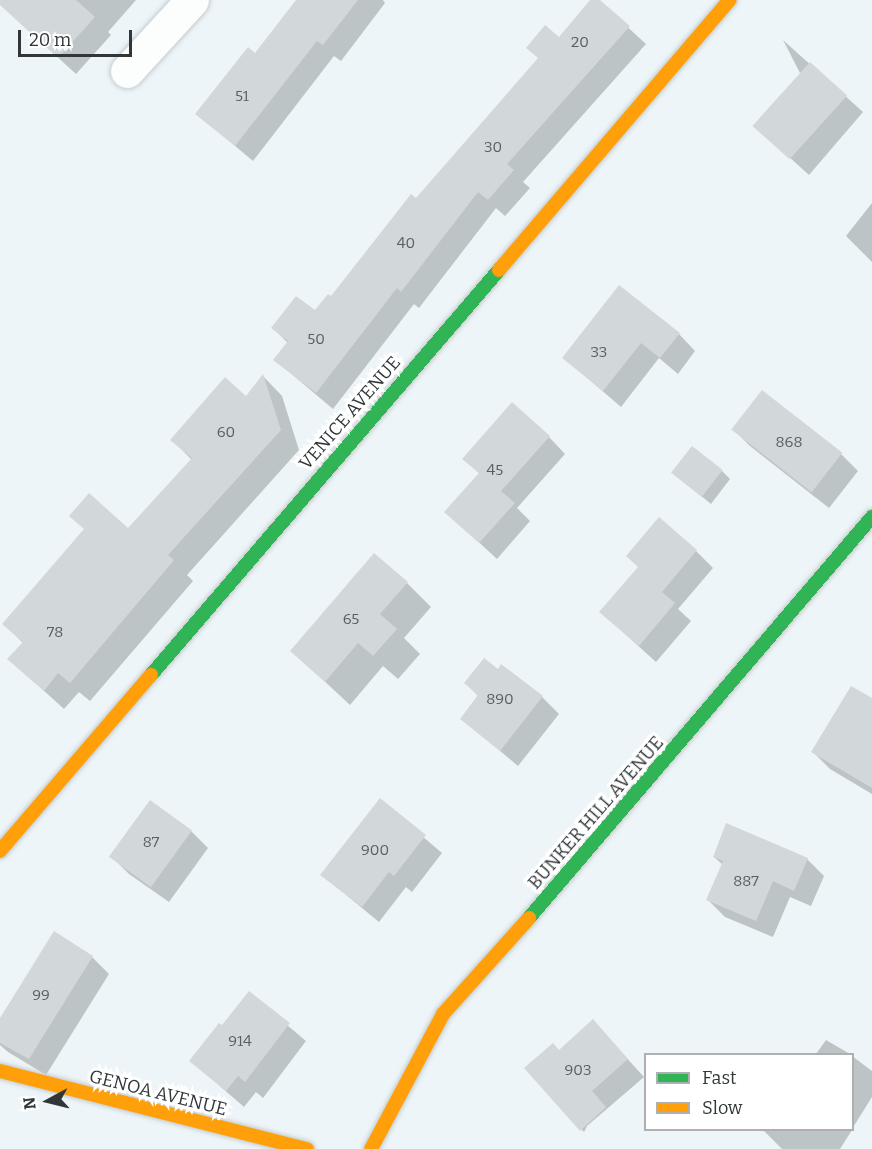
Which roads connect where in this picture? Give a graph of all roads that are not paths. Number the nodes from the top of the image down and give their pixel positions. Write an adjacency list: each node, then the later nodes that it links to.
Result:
1 (192, 0): 3 (street)
2 (730, 0): 5 (street, VENICE AVENUE)
3 (128, 71)
4 (872, 517): 8 (street, BUNKER HILL AVENUE)
5 (0, 851)
6 (0, 1071): 7 (street, GENOA AVENUE)
7 (307, 1149)
8 (370, 1149)

